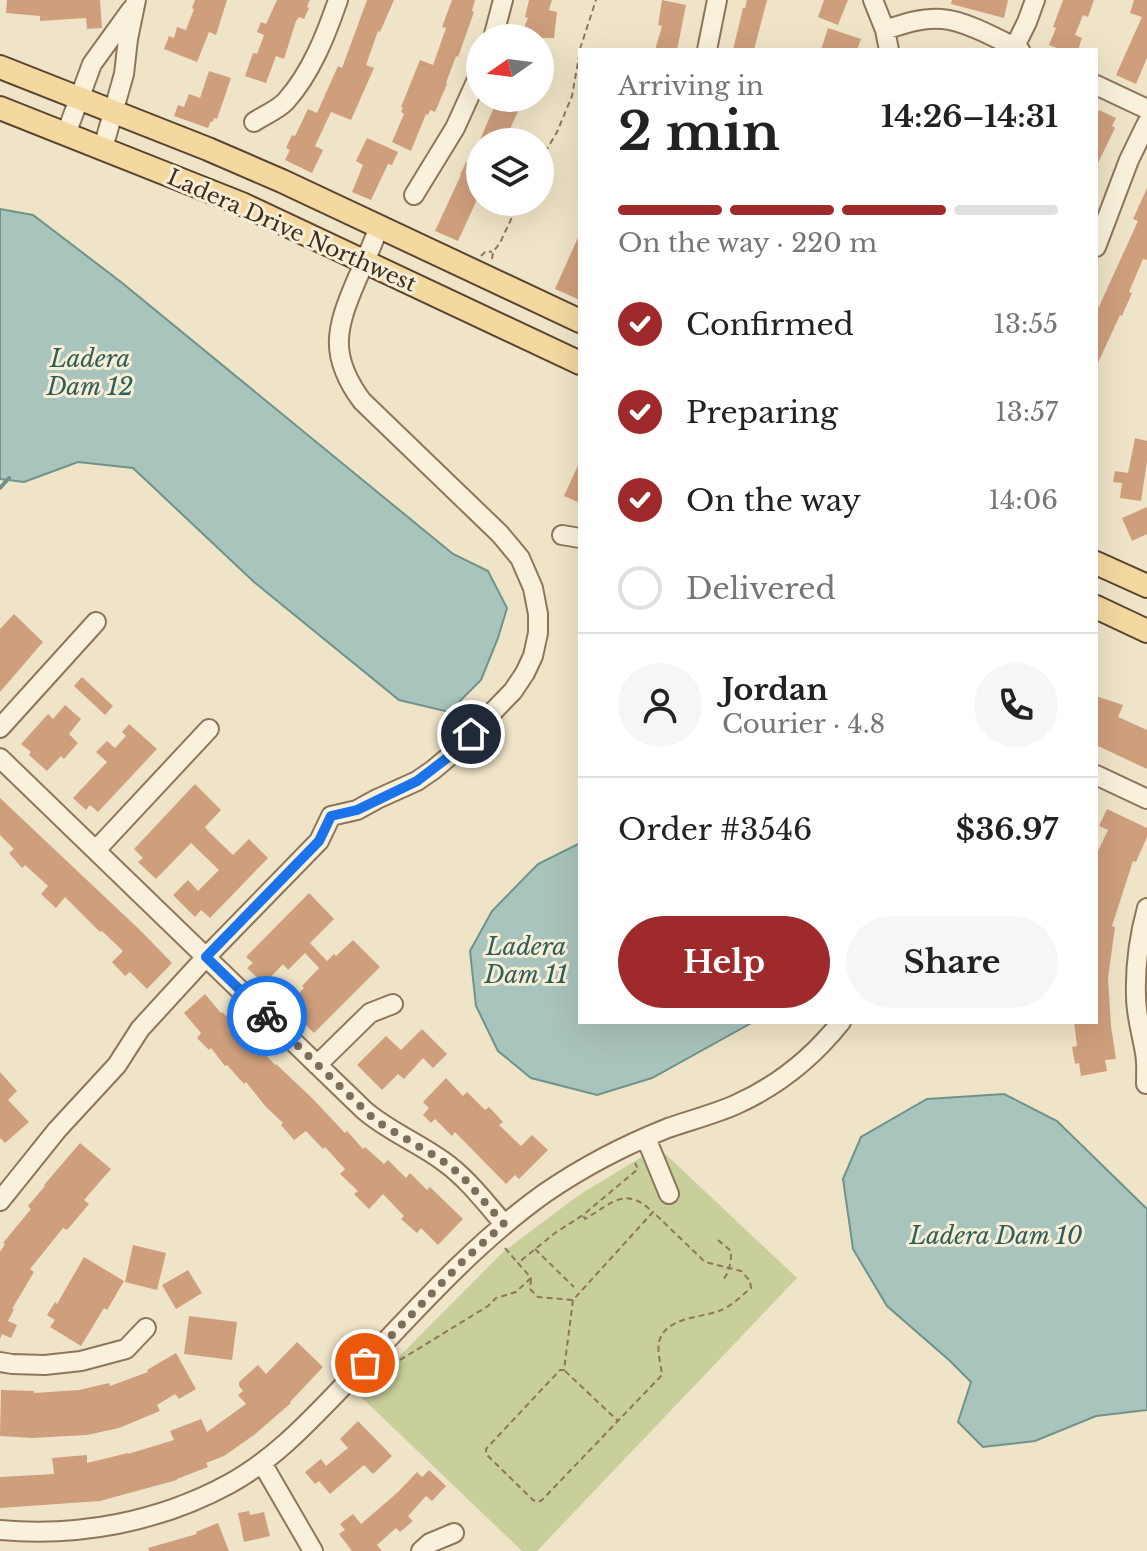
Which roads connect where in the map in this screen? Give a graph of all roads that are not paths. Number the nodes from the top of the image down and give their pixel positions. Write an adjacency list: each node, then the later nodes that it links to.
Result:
1 (338, 0): 20 (street)
2 (503, 0): 7 (street)
3 (717, 0): 9 (street)
4 (873, 0): 8 (street)
5 (1035, 0): 12 (street)
6 (136, 2): 15 (street); 19 (street)
7 (497, 24)
8 (885, 30): 10 (street); 11 (street)
9 (707, 48)
10 (889, 48)
11 (1014, 48)
12 (1016, 48)
13 (0, 67): 15 (main road, Ladera Drive Northwest)
14 (1098, 86): 18 (street)
15 (79, 99): 19 (main road, Ladera Drive Northwest); 22 (street)
16 (466, 104): 24 (street)
17 (0, 108): 22 (main road, Ladera Drive Northwest)
18 (1147, 109)
19 (114, 113): 23 (street); 25 (main road, Ladera Drive Northwest)
20 (254, 122)
21 (1147, 123): 26 (street)
22 (66, 134): 23 (main road, Ladera Drive Northwest)
23 (103, 148): 27 (main road, Ladera Drive Northwest)
24 (414, 195)
25 (379, 227): 27 (street); 28 (main road, Ladera Drive Northwest)
26 (1098, 241)
27 (365, 260): 29 (main road, Ladera Drive Northwest); 42 (street)
28 (578, 320)
29 (578, 362)
30 (1098, 564): 31 (main road)
31 (1147, 586)
32 (1098, 608): 34 (main road)
33 (96, 622): 35 (street)
34 (1147, 631)
35 (0, 728)
36 (209, 729): 40 (street)
37 (0, 758): 40 (street)
38 (1098, 776): 39 (street)
39 (1147, 799)
40 (96, 850): 42 (street)
41 (1147, 908): 46 (street)
42 (206, 957): 45 (street); 48 (street)
43 (393, 1004): 45 (street)
44 (839, 1024): 47 (street)
45 (317, 1065): 50 (street)
46 (1146, 1084)
47 (646, 1138): 49 (street); 50 (street)
48 (3, 1190)
49 (669, 1194)
50 (504, 1224): 53 (street)
51 (146, 1328): 52 (street)
52 (0, 1362)
53 (262, 1463): 54 (street); 56 (street)
54 (0, 1530)
55 (454, 1533): 57 (street)
56 (313, 1551)
57 (421, 1551)

